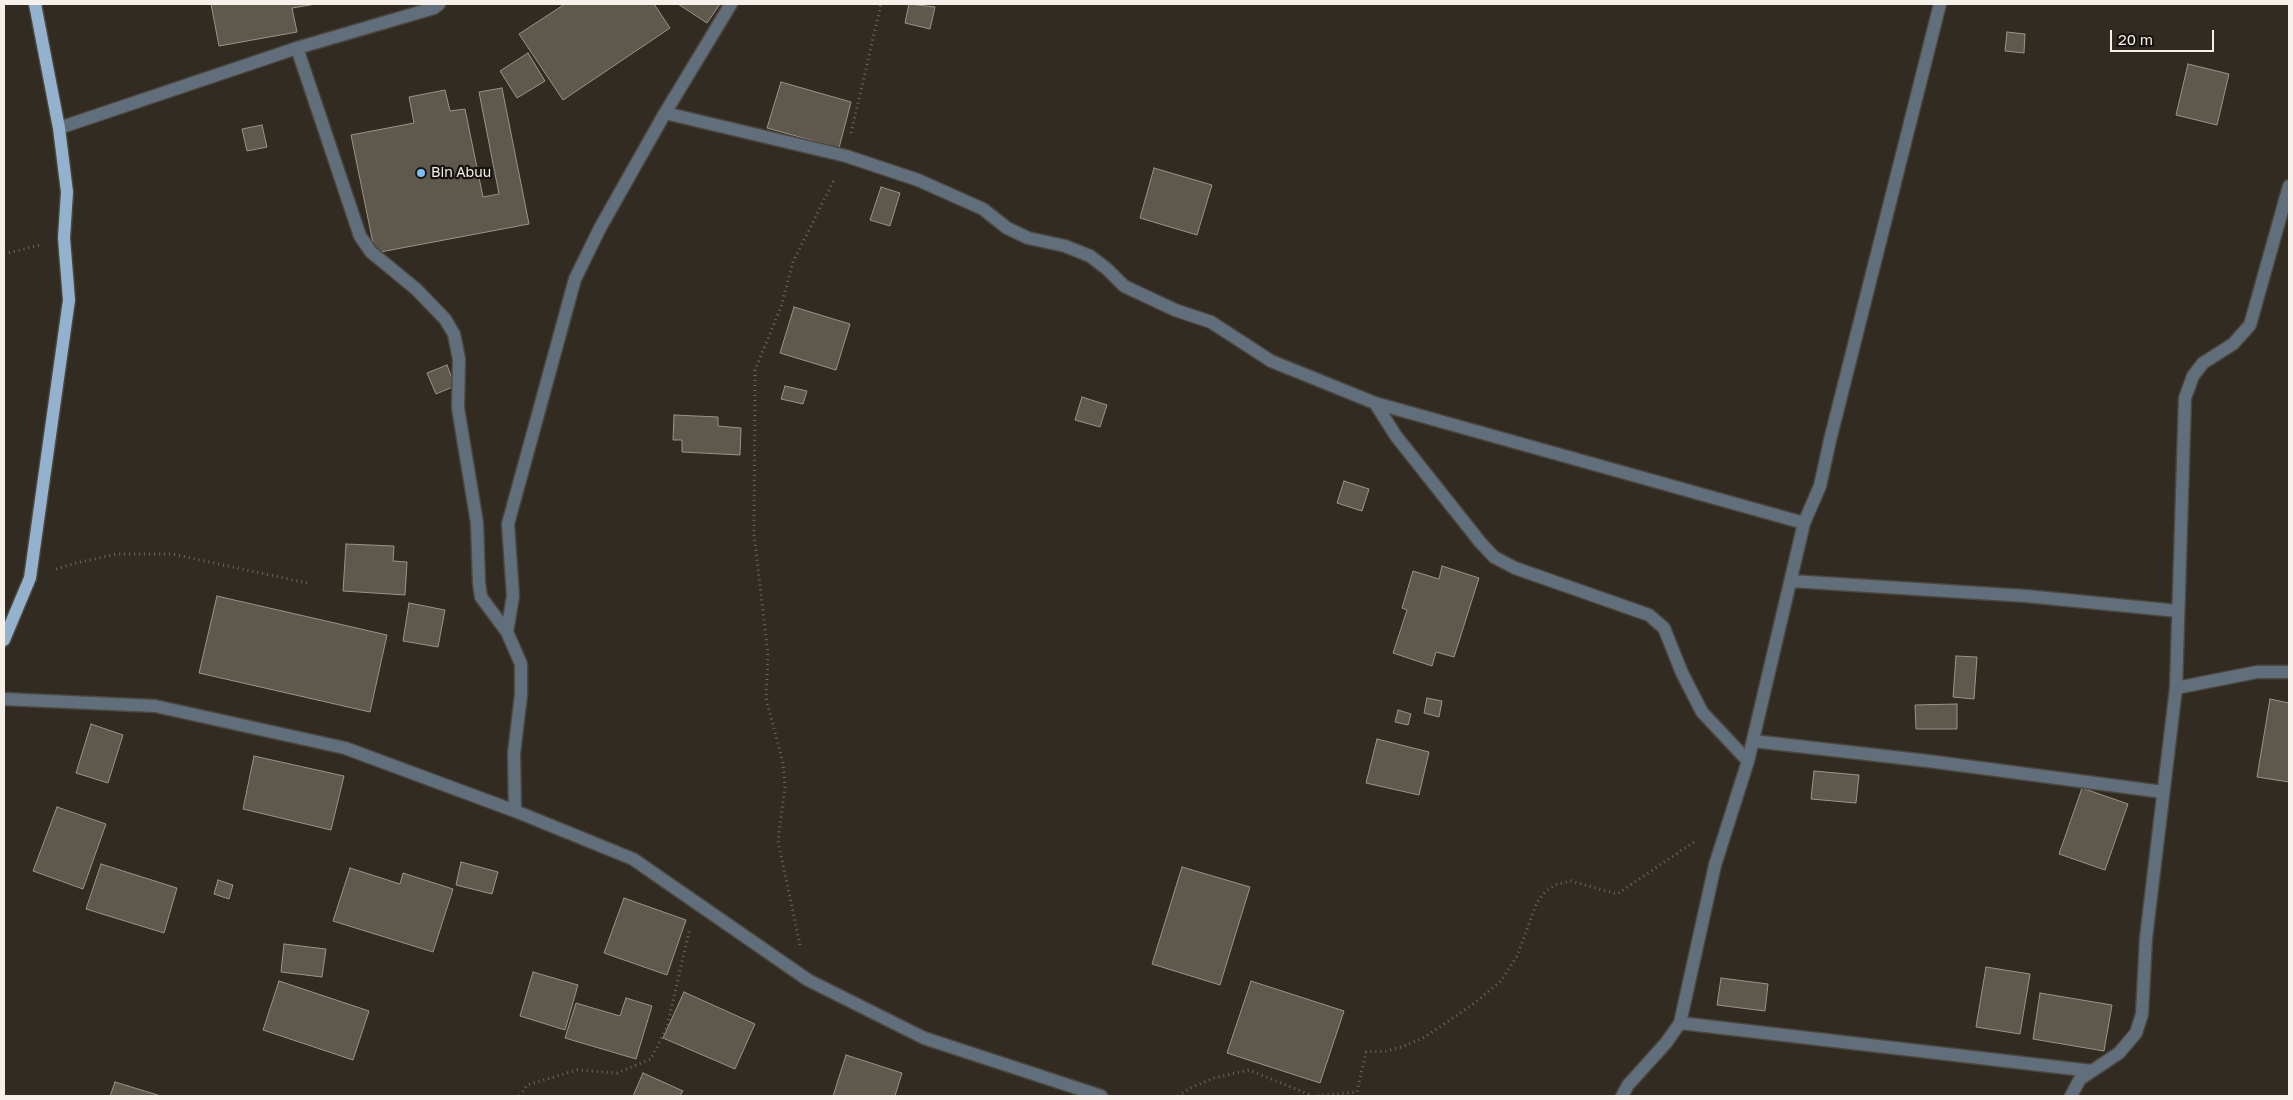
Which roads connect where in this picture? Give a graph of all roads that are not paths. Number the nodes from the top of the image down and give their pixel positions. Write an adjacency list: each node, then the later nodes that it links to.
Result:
1 (35, 4): 7 (main road)
2 (439, 4): 5 (street)
3 (731, 4): 6 (street)
4 (1940, 4): 10 (street)
5 (297, 48): 7 (street); 13 (street)
6 (665, 113): 9 (street); 13 (street)
7 (59, 128): 14 (main road)
8 (2289, 186): 12 (street)
9 (1375, 403): 10 (street); 19 (street)
10 (1804, 523): 11 (street)
11 (1791, 581): 12 (street); 18 (street)
12 (2178, 611): 16 (street)
13 (507, 632): 21 (street)
14 (4, 640)
15 (2289, 672): 16 (street)
16 (2176, 688): 20 (street)
17 (4, 699): 21 (street)
18 (1753, 741): 19 (street); 20 (street)
19 (1748, 761): 22 (street)
20 (2163, 792): 23 (street)
21 (515, 812): 24 (street)
22 (1680, 1024): 23 (street); 25 (street)
23 (2092, 1071): 26 (street)
24 (1101, 1096)
25 (1622, 1096)
26 (2071, 1096)

